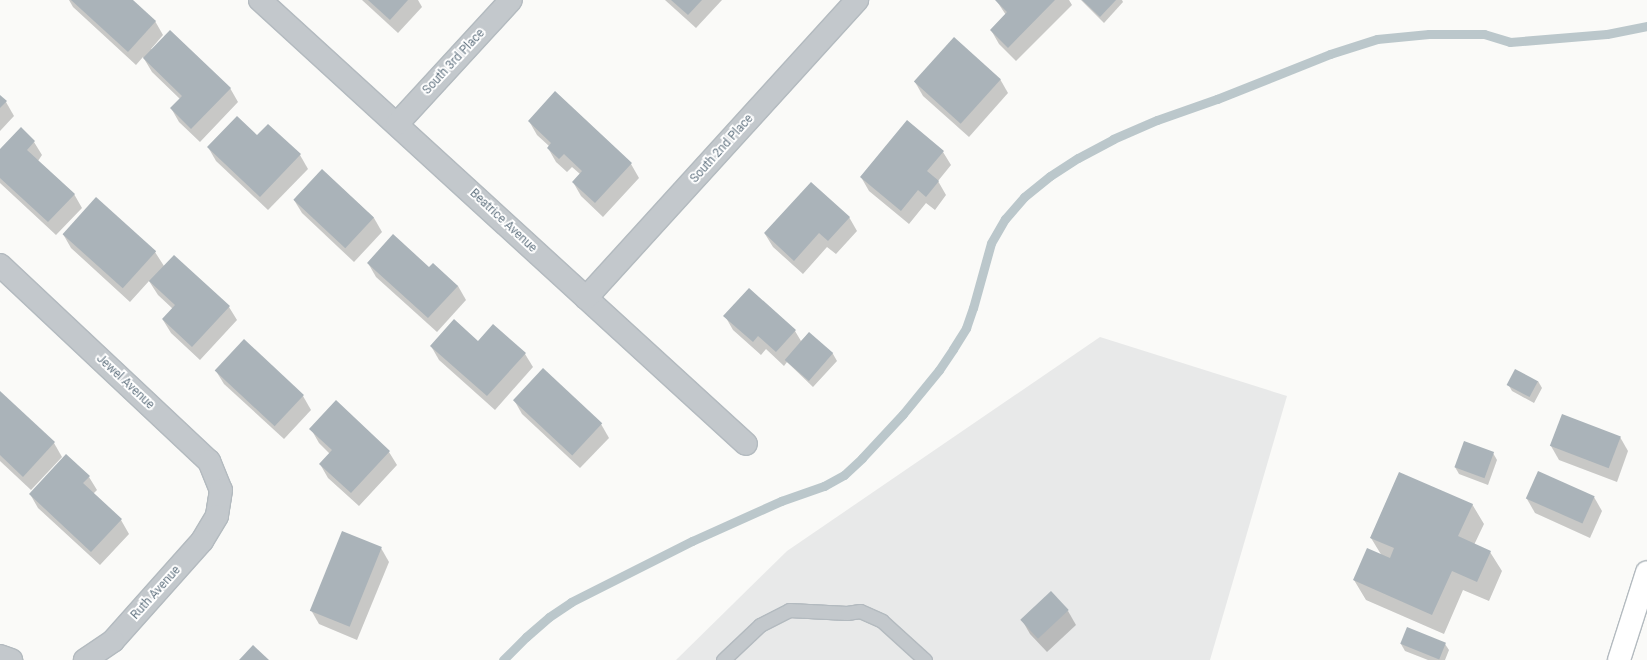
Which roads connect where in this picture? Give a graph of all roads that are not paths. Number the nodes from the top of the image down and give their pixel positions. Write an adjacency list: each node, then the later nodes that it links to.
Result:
1 (260, 0): 4 (street, Beatrice Avenue)
2 (511, 0): 4 (street, South 3rd Place)
3 (857, 0): 6 (street, South 2nd Place)
4 (397, 124): 6 (street, Beatrice Avenue)
5 (0, 265): 8 (street, Jewel Avenue)
6 (586, 298): 7 (street, Beatrice Avenue)
7 (746, 444)
8 (217, 516): 12 (street, Ruth Avenue)
9 (1647, 572): 15 (main road)
10 (0, 656): 11 (street)
11 (11, 660)
12 (85, 660)
13 (723, 660): 14 (lane)
14 (925, 660)
15 (1619, 660)

